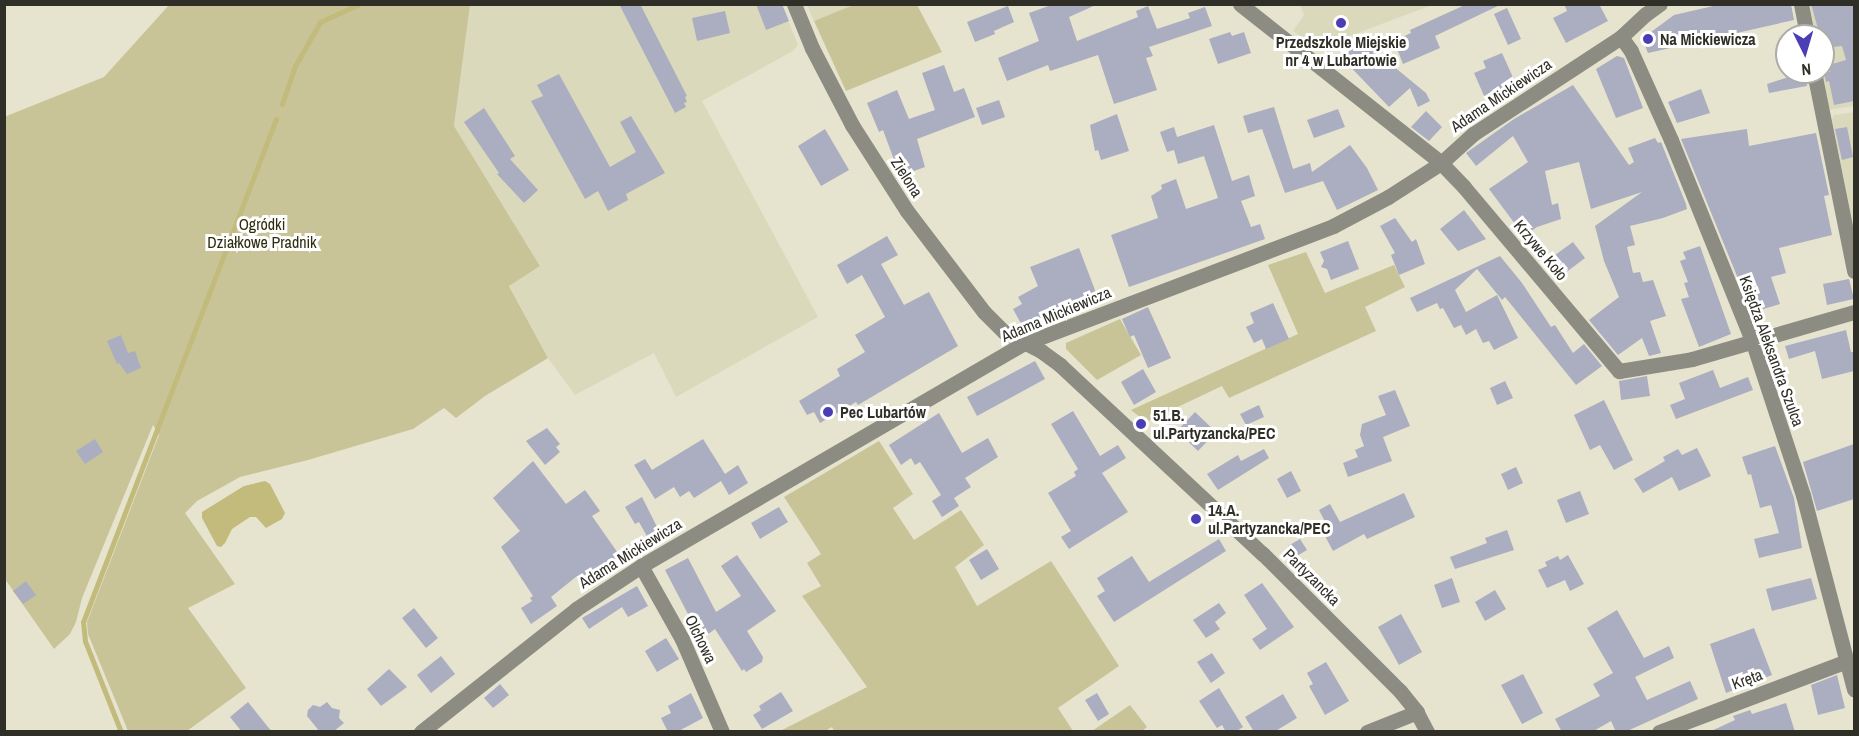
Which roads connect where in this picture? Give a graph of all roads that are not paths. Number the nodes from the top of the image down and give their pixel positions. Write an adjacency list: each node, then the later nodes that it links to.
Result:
1 (794, 4): 12 (street, Zielona)
2 (1240, 4): 8 (street, Krzywe Koło)
3 (1660, 4): 6 (street, Adama Mickiewicza)
4 (1801, 4): 5 (street)
5 (1805, 24)
6 (1621, 37): 8 (street, Adama Mickiewicza); 11 (street, Księdza Aleksandra Szulca)
7 (1816, 84): 9 (street)
8 (1441, 163): 11 (street, Krzywe Koło); 12 (street, Adama Mickiewicza)
9 (1854, 272)
10 (1854, 312): 11 (street, Krzywe Koło)
11 (1752, 340): 14 (street, Księdza Aleksandra Szulca)
12 (1023, 344): 13 (street, Adama Mickiewicza); 16 (street, Partyzancka)
13 (641, 566): 17 (street, Adama Mickiewicza); 18 (street, Olchowa)
14 (1847, 661): 15 (street, Księdza Aleksandra Szulca); 21 (street, Kręta)
15 (1854, 689)
16 (1416, 712): 19 (street); 20 (street, Partyzancka)
17 (421, 732)
18 (722, 732)
19 (1367, 732)
20 (1427, 732)
21 (1659, 732)

